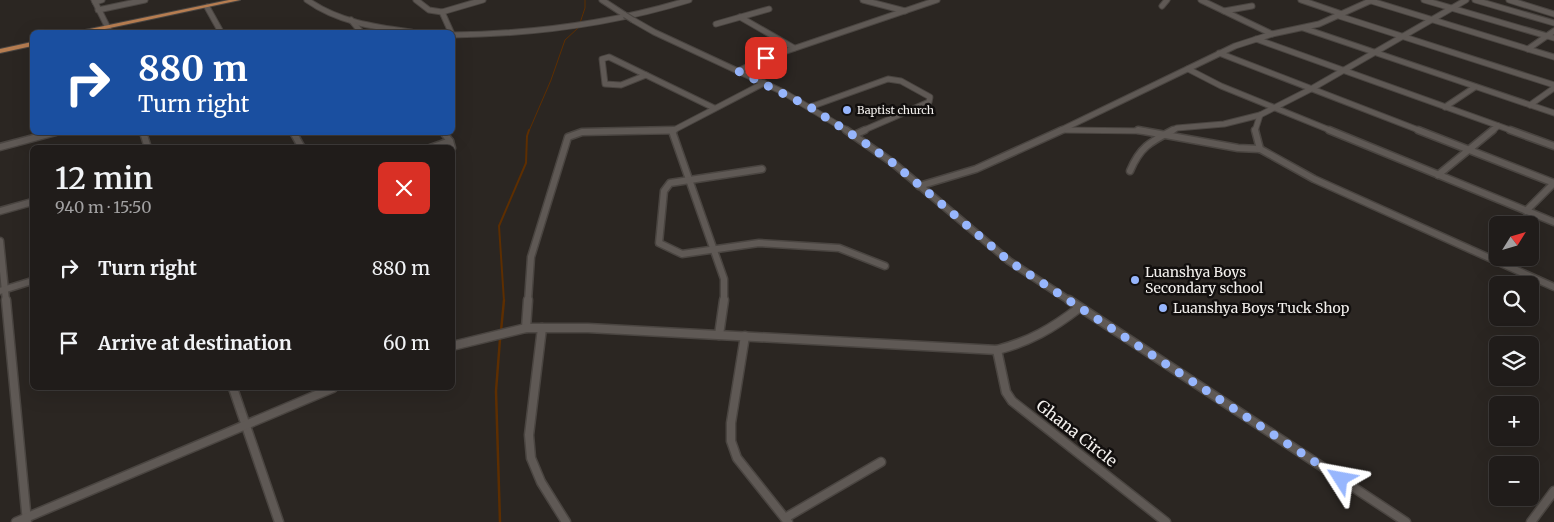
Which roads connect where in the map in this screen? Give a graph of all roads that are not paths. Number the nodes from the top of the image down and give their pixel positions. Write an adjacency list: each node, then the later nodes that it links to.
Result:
1 (102, 0): 20 (street)
2 (142, 0): 27 (street)
3 (236, 0): 21 (main road)
4 (307, 0): 34 (street)
5 (416, 0): 30 (street)
6 (483, 0): 30 (street)
7 (602, 0): 60 (street, bridge)
8 (689, 0): 45 (street)
9 (863, 0): 28 (street)
10 (937, 0): 28 (street)
11 (1167, 0): 22 (street)
12 (1201, 0): 29 (street)
13 (1301, 0): 32 (street)
14 (1369, 0): 32 (street); 35 (street)
15 (1424, 0): 25 (street)
16 (1457, 0): 17 (street)
17 (1465, 0): 25 (street)
18 (1475, 0): 36 (street)
19 (1509, 0): 31 (street)
20 (94, 1): 27 (street)
21 (228, 1): 24 (main road)
22 (1162, 6)
23 (1252, 6): 29 (street)
24 (207, 7): 39 (main road); 40 (street)
25 (1453, 8): 35 (street); 47 (street)
26 (769, 9): 33 (street)
27 (98, 10): 39 (street)
28 (905, 11): 52 (street)
29 (1224, 11): 46 (street)
30 (442, 12): 43 (street)
31 (1554, 14)
32 (1341, 15): 38 (street); 48 (street)
33 (740, 17): 37 (street); 52 (street)
34 (350, 20): 41 (street); 42 (street)
35 (1430, 20): 48 (street); 53 (street)
36 (1554, 23)
37 (716, 24)
38 (1302, 28): 46 (street); 56 (street)
39 (109, 30)
40 (220, 30)
41 (359, 30)
42 (402, 30)
43 (450, 30)
44 (1554, 32): 47 (street)
45 (455, 34)
46 (1272, 34): 50 (street)
47 (1547, 36): 49 (street); 53 (street)
48 (1403, 37): 56 (street); 64 (street)
49 (1554, 38)
50 (1256, 39): 55 (street); 59 (street)
51 (30, 44): 54 (main road)
52 (794, 48): 60 (street)
53 (1528, 50): 57 (street)
54 (0, 52)
55 (1219, 53): 58 (street); 65 (street)
56 (1373, 53): 59 (street); 63 (street)
57 (1554, 57)
58 (1188, 69): 70 (street); 74 (street)
59 (1343, 70): 65 (street); 67 (street)
60 (738, 71): 62 (street)
61 (647, 75): 61 (street); 69 (street)
62 (764, 83): 68 (street); 69 (street)
63 (1475, 87): 66 (street); 67 (street)
64 (1554, 87): 66 (street)
65 (1311, 89): 70 (street); 82 (street)
66 (1530, 105): 71 (street)
67 (1445, 106): 73 (street)
68 (810, 107): 77 (street); 77 (street)
69 (714, 108): 75 (street)
70 (1273, 108): 72 (street); 85 (street)
71 (1554, 113)
72 (1260, 116): 78 (street); 81 (street)
73 (1498, 126): 79 (street); 82 (street)
74 (1062, 130): 78 (street); 88 (street)
75 (672, 131): 86 (street); 100 (street)
76 (45, 135): 80 (street)
77 (854, 135): 88 (street)
78 (1162, 135): 81 (street); 84 (street)
79 (1554, 146)
80 (0, 147)
81 (1260, 150): 97 (street)
82 (1472, 150): 85 (street); 87 (street)
83 (762, 169): 86 (street)
84 (1130, 170)
85 (1438, 175): 91 (street)
86 (690, 179): 94 (street); 94 (street)
87 (1554, 183): 91 (street)
88 (919, 186): 99 (street)
89 (30, 203): 90 (street)
90 (0, 211)
91 (1526, 211): 92 (street)
92 (1554, 222)
93 (0, 241): 98 (street)
94 (714, 251): 95 (street); 102 (street)
95 (886, 266)
96 (30, 282): 98 (street)
97 (1554, 287)
98 (2, 290): 111 (street)
99 (1079, 308): 105 (street); 117 (street)
100 (526, 328): 101 (street); 104 (street)
101 (542, 328): 102 (street); 115 (street)
102 (719, 335): 103 (street)
103 (745, 336): 105 (street); 112 (street)
104 (455, 345)
105 (997, 350): 116 (street, Ghana Circle)
106 (234, 390): 108 (street)
107 (328, 390): 108 (street)
108 (245, 425): 111 (street); 114 (street)
109 (881, 462): 112 (street)
110 (1554, 491): 118 (street)
111 (27, 520): 113 (street)
112 (786, 520)
113 (16, 522)
114 (279, 522)
115 (566, 522)
116 (1166, 522)
117 (1406, 522)
118 (1531, 522)

